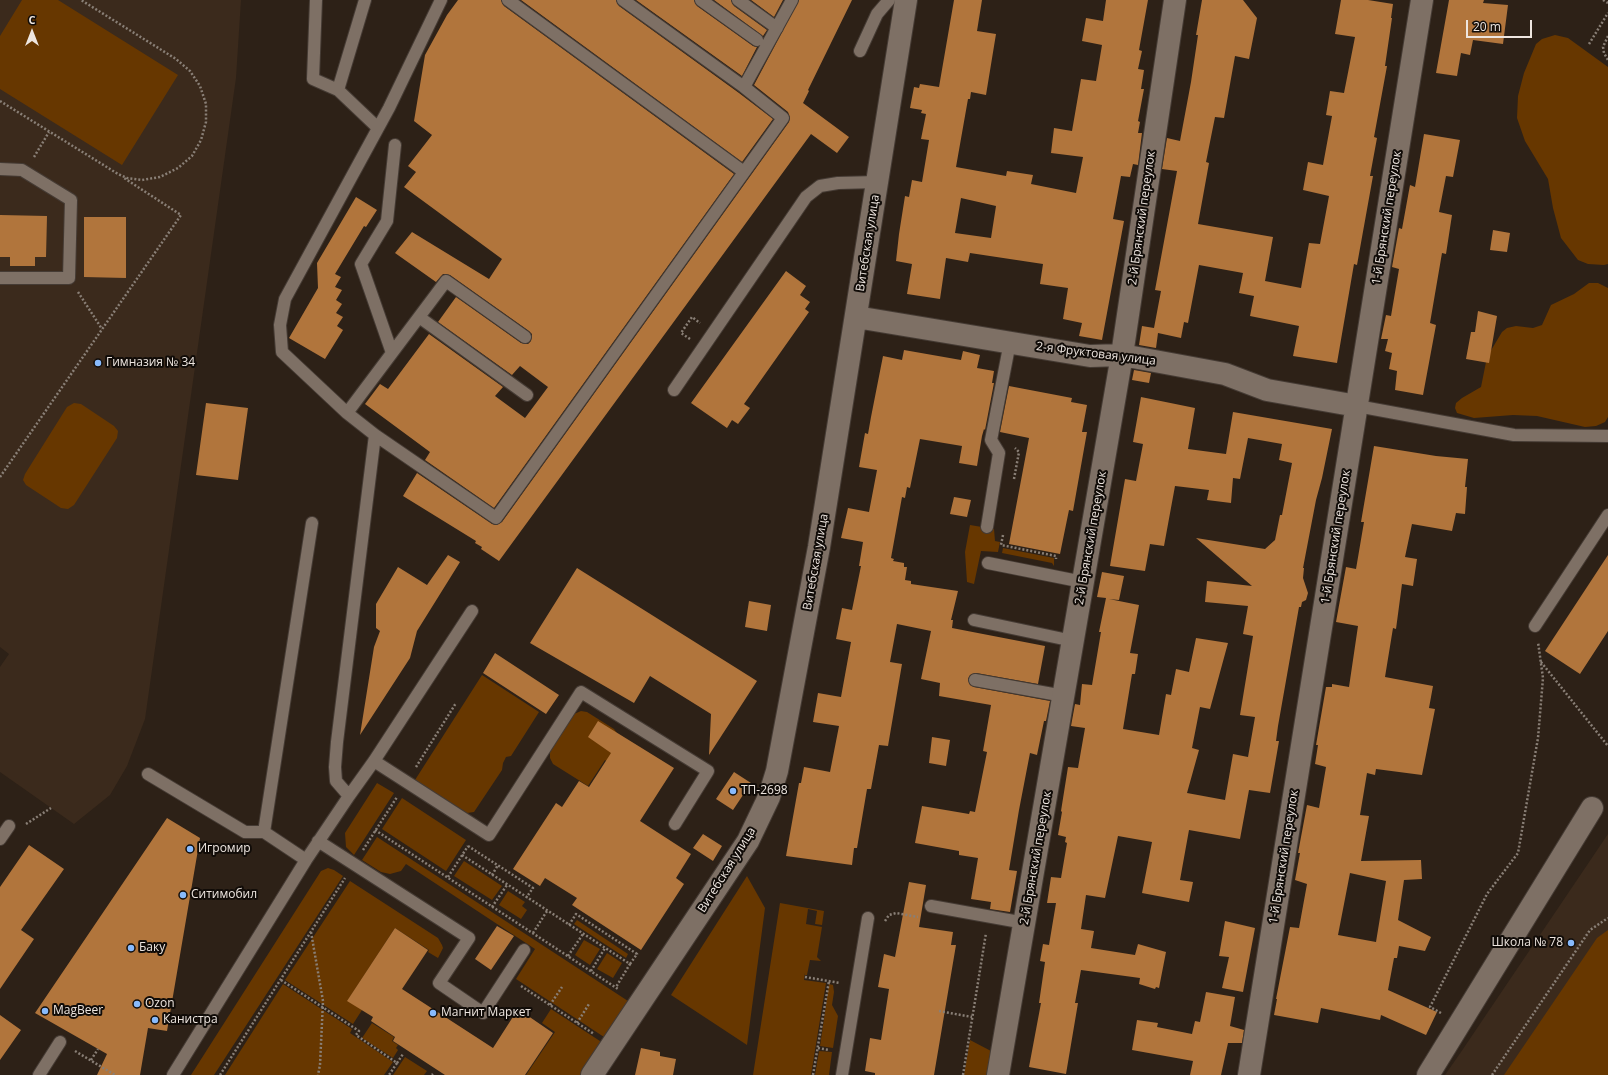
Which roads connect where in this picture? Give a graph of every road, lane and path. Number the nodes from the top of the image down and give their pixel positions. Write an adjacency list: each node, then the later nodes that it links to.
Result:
1 (81, 0): 32 (path)
2 (316, 0): 24 (lane)
3 (365, 0): 24 (lane)
4 (441, 0): 26 (lane)
5 (508, 0): 31 (lane)
6 (623, 0): 23 (lane)
7 (701, 0): 19 (lane)
8 (738, 0): 17 (lane)
9 (792, 0): 17 (lane)
10 (889, 0): 21 (lane)
11 (906, 0): 33 (street, Витебская улица)
12 (1175, 0): 42 (street, 2-й Брянский переулок)
13 (1422, 0): 45 (street, 1-й Брянский переулок)
14 (1603, 0): 15 (path)
15 (1608, 3)
16 (1608, 13): 20 (path)
17 (777, 28): 23 (lane)
18 (1608, 36): 22 (path)
19 (757, 40)
20 (1589, 44)
21 (860, 51)
22 (1608, 60)
23 (744, 87): 31 (lane)
24 (338, 90): 26 (lane)
25 (0, 101): 27 (path)
26 (378, 128): 46 (lane)
27 (49, 132): 30 (path); 32 (path)
28 (395, 145): 41 (lane)
29 (0, 170): 30 (lane)
30 (25, 172): 35 (lane)
31 (744, 172): 47 (lane)
32 (118, 174): 38 (path)
33 (877, 182): 37 (street, Витебская улица); 43 (lane)
34 (0, 278): 35 (lane)
35 (69, 278): 38 (path)
36 (419, 317): 39 (lane); 41 (lane); 44 (lane)
37 (856, 317): 40 (street, 2-я Фруктовая улица); 119 (street, Витебская улица)
38 (102, 329): 50 (path)
39 (525, 337)
40 (1010, 342): 42 (street, 2-я Фруктовая улица); 48 (lane)
41 (392, 353): 46 (lane)
42 (1122, 354): 45 (street, 2-я Фруктовая улица); 57 (street, 2-й Брянский переулок)
43 (674, 390)
44 (527, 395)
45 (1357, 406): 49 (lane); 135 (street, 1-й Брянский переулок)
46 (347, 413): 47 (lane)
47 (375, 435): 70 (lane)
48 (992, 435): 51 (path); 54 (lane)
49 (1608, 436)
50 (0, 477)
51 (1013, 483)
52 (1608, 516): 60 (lane)
53 (312, 524): 77 (lane)
54 (987, 527)
55 (1004, 530): 57 (path)
56 (988, 563): 57 (lane)
57 (1084, 578): 61 (street, 2-й Брянский переулок)
58 (472, 611): 67 (lane)
59 (974, 620): 61 (lane)
60 (1535, 626): 62 (path)
61 (1073, 641): 64 (street, 2-й Брянский переулок)
62 (1541, 662): 66 (path); 117 (path)
63 (975, 680): 64 (lane)
64 (1064, 696): 97 (street, 2-й Брянский переулок)
65 (456, 703): 69 (path)
66 (1608, 746)
67 (374, 761): 69 (lane); 70 (lane)
68 (148, 774): 77 (lane)
69 (406, 782): 75 (lane); 76 (path)
70 (348, 796): 79 (lane)
71 (52, 808): 74 (path)
72 (1592, 808): 117 (street)
73 (675, 824): 75 (lane)
74 (15, 827): 78 (lane)
75 (479, 829): 80 (path)
76 (375, 830): 83 (path); 86 (path)
77 (264, 832): 82 (lane)
78 (0, 839)
79 (318, 841): 82 (lane); 83 (lane)
80 (468, 846): 81 (path); 84 (path)
81 (462, 856): 85 (path); 86 (path)
82 (306, 860): 126 (lane)
83 (354, 864): 99 (path); 107 (lane)
84 (498, 865): 85 (path); 88 (path)
85 (492, 875): 87 (path)
86 (448, 877): 90 (path)
87 (507, 885): 88 (path); 90 (path)
88 (526, 898): 91 (path)
89 (931, 906): 93 (lane)
90 (492, 907): 100 (path)
91 (547, 911): 98 (path); 100 (path)
92 (919, 917): 96 (path)
93 (989, 917): 97 (lane); 115 (path)
94 (868, 918): 132 (lane)
95 (1608, 918): 137 (path)
96 (884, 923)
97 (1025, 923): 134 (street, 2-й Брянский переулок)
98 (569, 925): 101 (path); 105 (path)
99 (311, 931): 109 (path); 113 (path)
100 (533, 933): 104 (path)
101 (583, 934): 102 (path); 104 (path)
102 (605, 948): 105 (path); 106 (path)
103 (524, 950): 107 (lane)
104 (568, 956): 106 (path)
105 (630, 964): 106 (path)
106 (591, 971)
107 (506, 976): 112 (path)
108 (805, 977): 131 (path)
109 (280, 980): 113 (path); 127 (path)
110 (562, 987): 112 (path)
111 (589, 1004): 116 (path)
112 (550, 1005): 116 (path)
113 (323, 1007): 123 (path); 128 (path)
114 (939, 1011): 115 (path)
115 (972, 1017): 133 (path)
116 (577, 1023): 119 (path)
117 (1460, 1023): 136 (street)
118 (60, 1042): 122 (path); 124 (lane)
119 (611, 1045): 130 (street, Витебская улица)
120 (98, 1049): 122 (path)
121 (403, 1054): 123 (path)
122 (91, 1060): 125 (path)
123 (397, 1063): 129 (path)
124 (39, 1075)
125 (116, 1075)
126 (173, 1075)
127 (220, 1075)
128 (318, 1075)
129 (389, 1075)
130 (592, 1075)
131 (813, 1075)
132 (842, 1075)
133 (963, 1075)
134 (998, 1075)
135 (1249, 1075)
136 (1428, 1075)
137 (1492, 1075)

